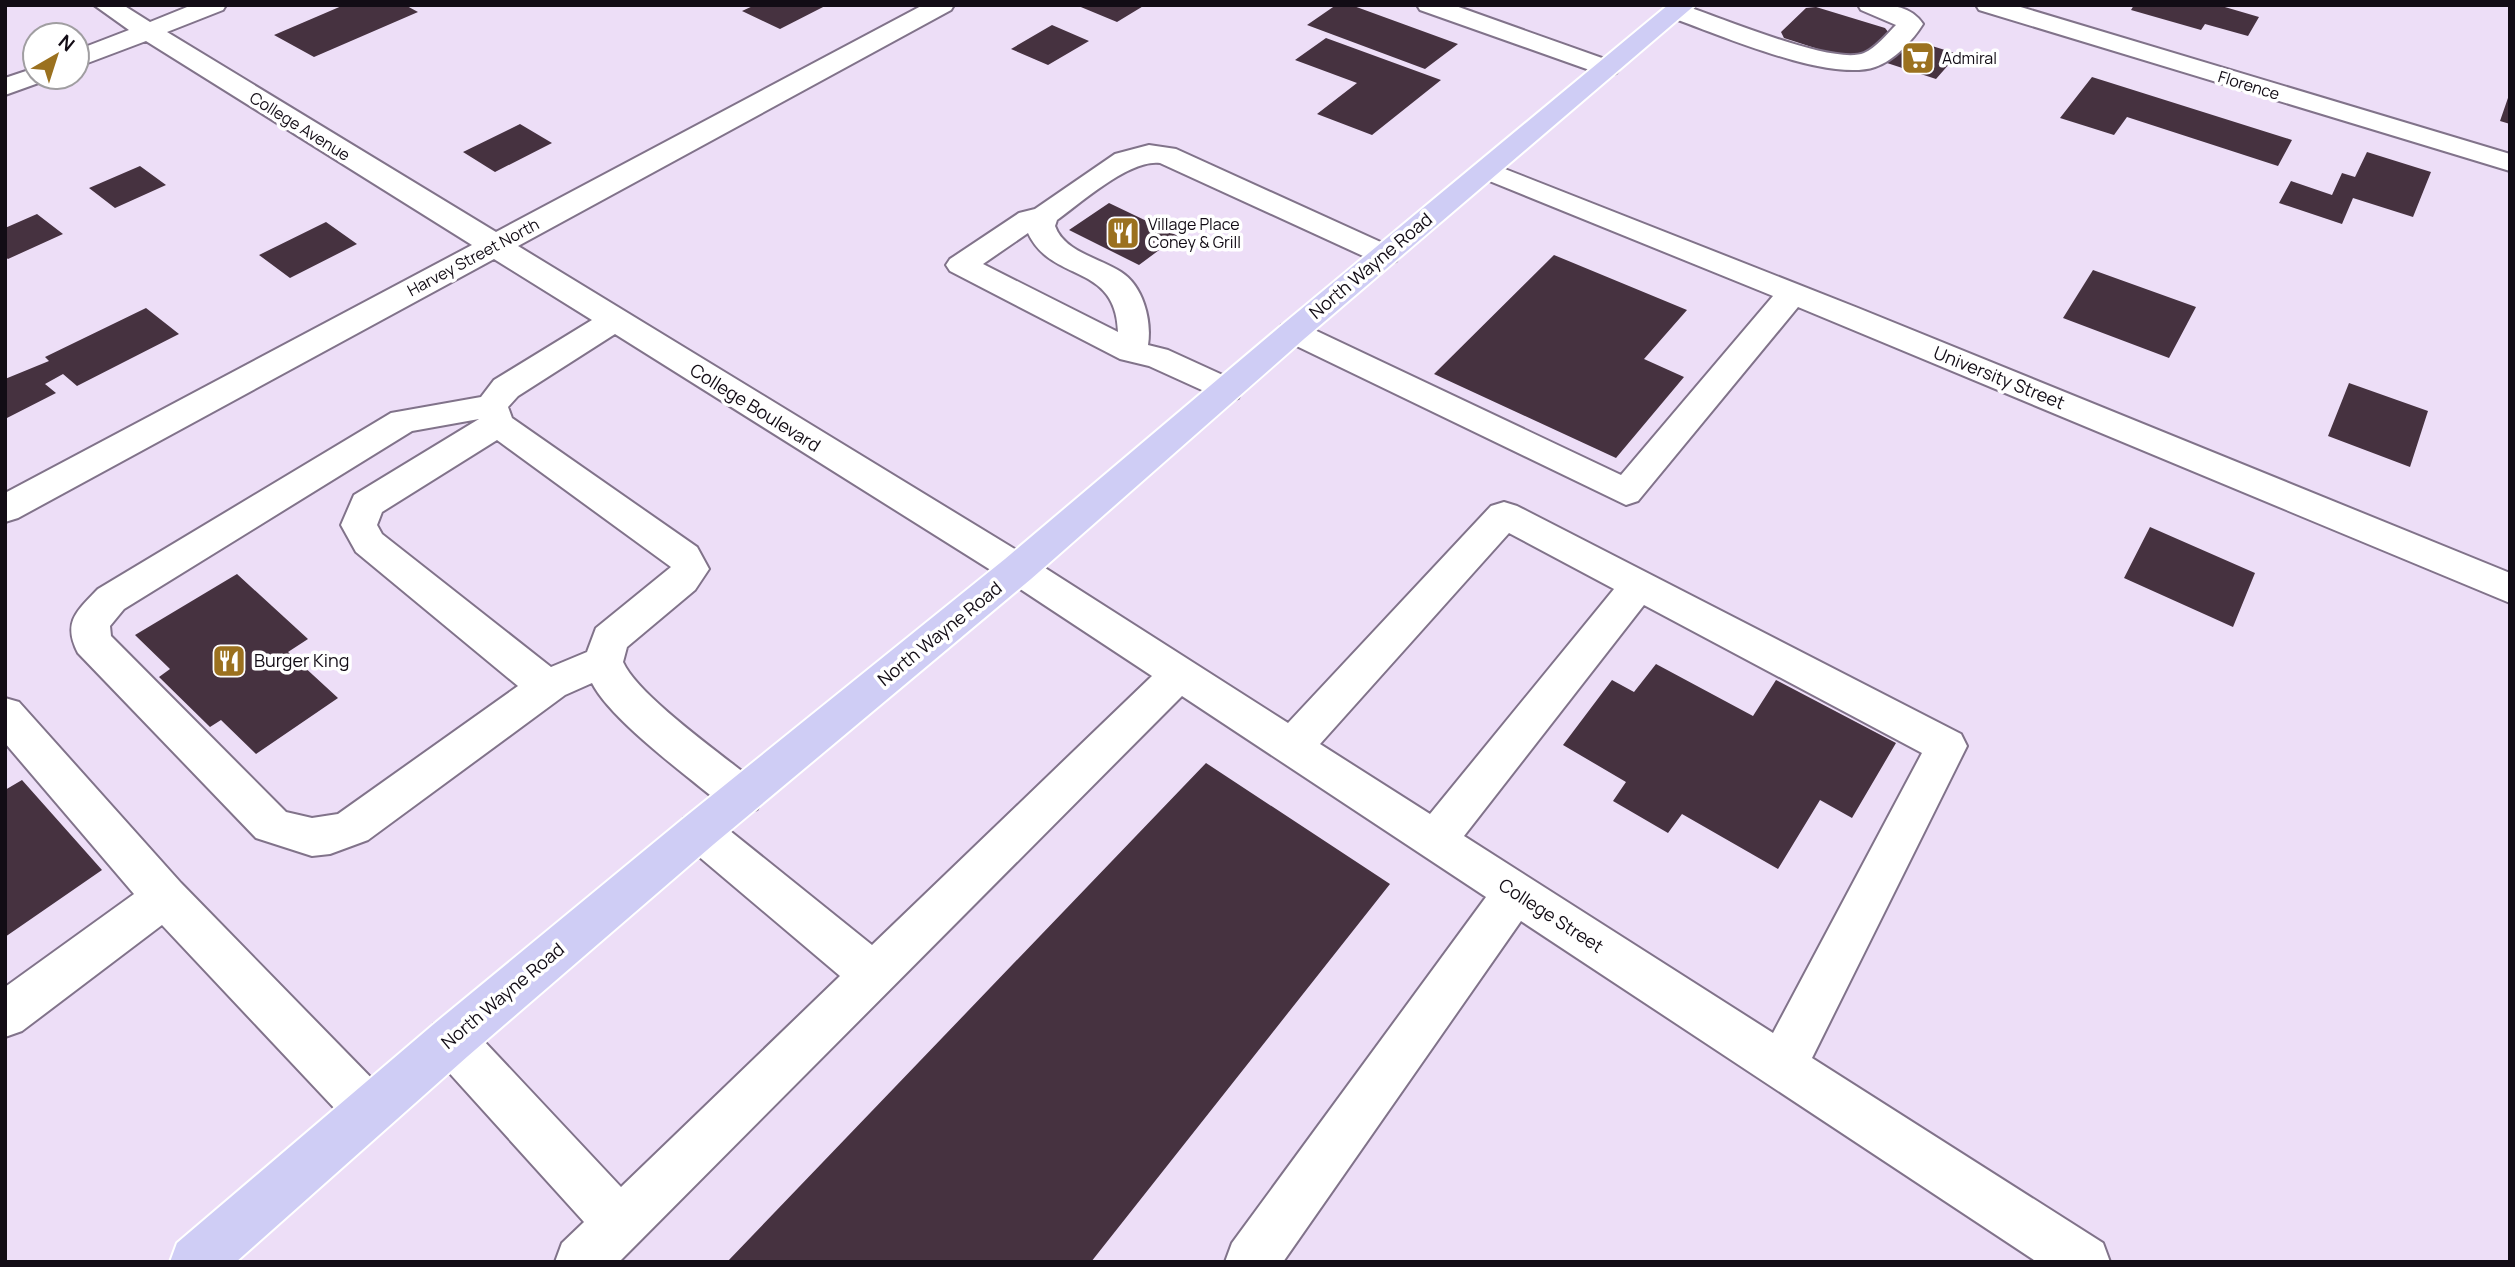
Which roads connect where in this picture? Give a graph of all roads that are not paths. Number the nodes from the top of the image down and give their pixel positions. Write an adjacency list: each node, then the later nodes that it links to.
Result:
1 (106, 5): 8 (street, College Avenue)
2 (214, 5): 8 (street)
3 (942, 5): 14 (street, Harvey Street North)
4 (1429, 5): 10 (street)
5 (1870, 5): 7 (street)
6 (1988, 5): 11 (street, Florence)
7 (1680, 8): 10 (main road, North Wayne Road)
8 (148, 32): 9 (street); 14 (street, College Avenue)
9 (91, 54)
10 (1607, 68): 12 (main road, North Wayne Road)
11 (2510, 163)
12 (1487, 170): 15 (main road, North Wayne Road); 16 (street, University Street)
13 (1044, 216): 15 (street); 19 (street); 19 (street)
14 (493, 246): 17 (street, College Boulevard); 22 (street, Harvey Street North)
15 (1385, 255): 18 (main road, North Wayne Road)
16 (1793, 293): 18 (street); 25 (street, University Street)
17 (614, 321): 21 (street); 23 (street, College Boulevard)
18 (1293, 332): 20 (main road, North Wayne Road)
19 (1130, 352): 20 (street)
20 (1226, 390): 23 (main road, North Wayne Road)
21 (494, 415): 26 (street); 28 (street); 28 (street)
22 (5, 509)
23 (1018, 569): 27 (street, College Street); 31 (main road, North Wayne Road)
24 (1639, 585): 30 (street); 33 (street); 39 (street)
25 (2510, 589)
26 (603, 662): 28 (street); 31 (street)
27 (1179, 674): 30 (street, College Street); 36 (street)
28 (551, 684)
29 (6, 716): 35 (street)
30 (1293, 746): 33 (street, College Street)
31 (742, 796): 32 (main road, North Wayne Road)
32 (699, 831): 36 (street); 38 (main road, North Wayne Road)
33 (1434, 841): 34 (street, College Street)
34 (1515, 893): 39 (street, College Street); 44 (street)
35 (165, 897): 37 (street); 40 (street)
36 (873, 975): 41 (street)
37 (5, 1015)
38 (451, 1040): 40 (main road, North Wayne Road); 41 (street)
39 (1782, 1066): 45 (street, College Street)
40 (369, 1110): 42 (main road, North Wayne Road)
41 (620, 1223): 43 (street)
42 (196, 1262)
43 (581, 1262)
44 (1251, 1262)
45 (2084, 1262)

